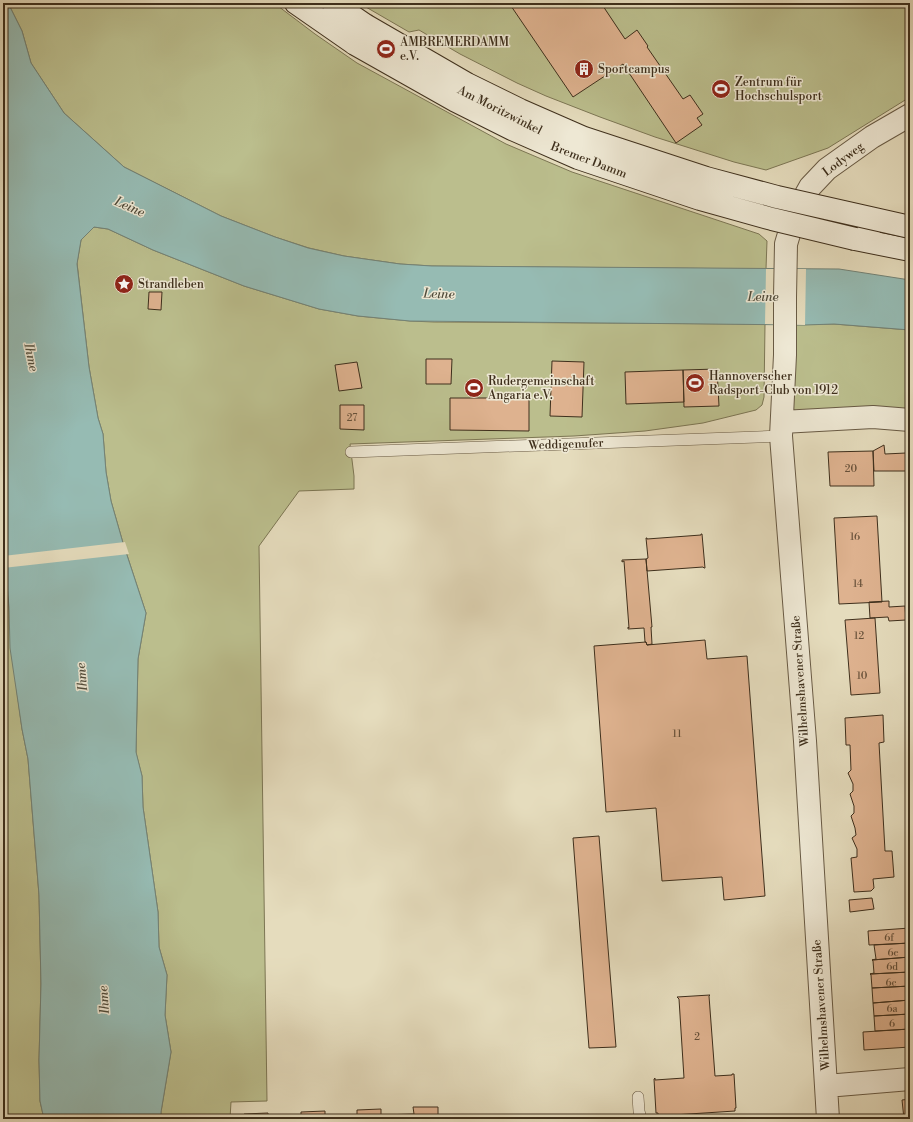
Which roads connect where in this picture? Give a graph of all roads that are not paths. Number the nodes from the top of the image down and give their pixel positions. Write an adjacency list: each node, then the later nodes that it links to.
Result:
1 (296, 3): 3 (street, Bremer Damm)
2 (333, 3): 3 (street, Bremer Damm)
3 (364, 37): 5 (street, Am Moritzwinkel); 6 (street, Bremer Damm, bridge); 9 (street, Bremer Damm, bridge)
4 (910, 115): 5 (street, Lodyweg)
5 (795, 214): 7 (lane); 8 (street, Lodyweg)
6 (910, 227)
7 (910, 237)
8 (786, 244): 11 (street, Wilhelmshavener Straße)
9 (910, 250)
10 (910, 420): 11 (street, Weddigenufer)
11 (781, 429): 12 (lane, Weddigenufer); 14 (street, Wilhelmshavener Straße)
12 (351, 452)
13 (910, 1080): 14 (street)
14 (826, 1086): 17 (street, Wilhelmshavener Straße)
15 (638, 1097): 16 (lane)
16 (641, 1119)
17 (828, 1119)

